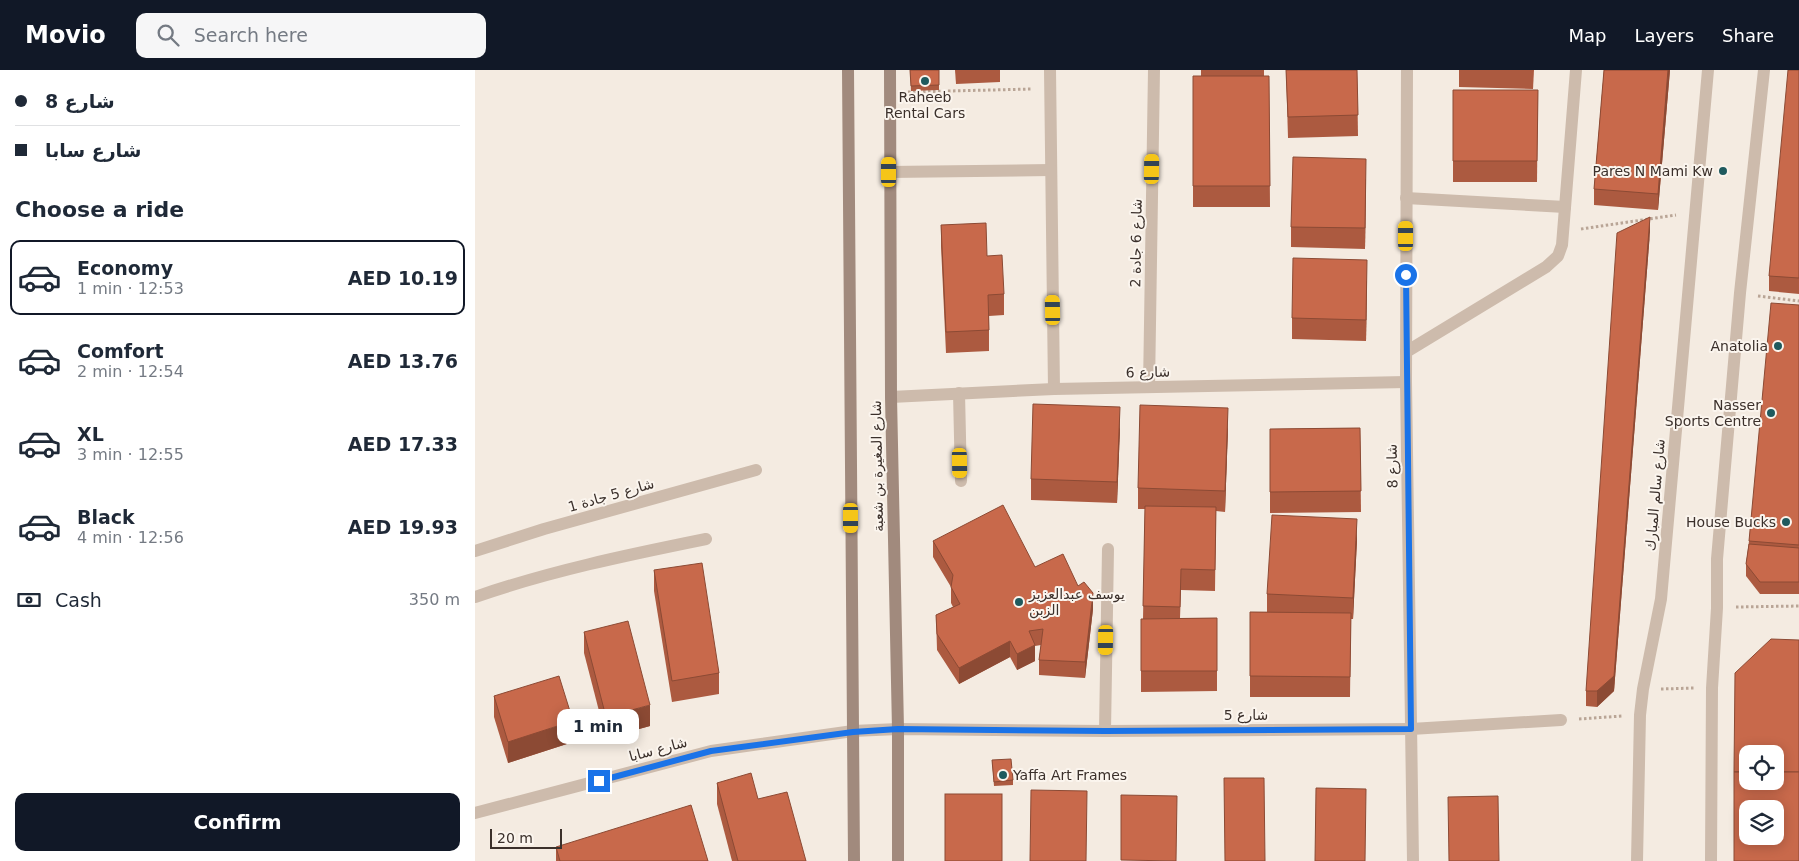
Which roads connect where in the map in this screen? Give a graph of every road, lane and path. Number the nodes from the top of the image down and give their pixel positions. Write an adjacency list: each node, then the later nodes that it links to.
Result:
1 (848, 70): 40 (main road, شارع المغيرة بن شعبة)
2 (890, 70): 10 (main road, شارع المغيرة بن شعبة)
3 (1050, 70): 9 (street)
4 (1154, 70): 21 (street, شارع 6 جادة 2)
5 (1407, 70): 13 (street, شارع 8)
6 (1576, 70): 14 (street)
7 (1708, 70): 15 (street, شارع سالم المبارك)
8 (1764, 70): 17 (street)
9 (1050, 88): 10 (path); 11 (street)
10 (890, 93): 12 (main road, شارع المغيرة بن شعبة)
11 (1051, 170): 12 (street); 22 (street)
12 (889, 172): 24 (main road, شارع المغيرة بن شعبة)
13 (1406, 198): 14 (street); 19 (street, شارع 8)
14 (1565, 207): 16 (street)
15 (1694, 212): 16 (path); 34 (street, شارع سالم المبارك)
16 (1563, 232): 19 (street)
17 (1740, 293): 18 (path); 32 (street)
18 (1799, 302)
19 (1406, 352): 20 (street, شارع 8)
20 (1405, 382): 21 (street, شارع 6); 38 (street, شارع 8)
21 (1149, 387): 22 (street, شارع 6)
22 (1054, 389): 23 (street, شارع 6)
23 (959, 393): 24 (street, شارع 6); 26 (street)
24 (891, 398): 37 (main road, شارع المغيرة بن شعبة)
25 (757, 470): 29 (street, شارع 5 جادة 1)
26 (961, 481)
27 (706, 539): 30 (street)
28 (1108, 549): 39 (street)
29 (475, 551)
30 (475, 597)
31 (1799, 606): 32 (path)
32 (1717, 608): 33 (street)
33 (1712, 688): 34 (path); 46 (street)
34 (1643, 689): 35 (street, شارع سالم المبارك)
35 (1640, 715): 36 (path); 45 (street, شارع سالم المبارك)
36 (1561, 720): 38 (street, شارع 5)
37 (898, 729): 39 (street, شارع 5); 40 (street, شارع 5); 43 (main road, شارع المغيرة بن شعبة)
38 (1411, 729): 39 (street, شارع 5); 44 (street, شارع 8)
39 (1105, 731)
40 (853, 732): 41 (street, شارع سابا); 42 (main road, شارع المغيرة بن شعبة)
41 (475, 813)
42 (854, 861)
43 (898, 861)
44 (1413, 861)
45 (1637, 861)
46 (1711, 861)

